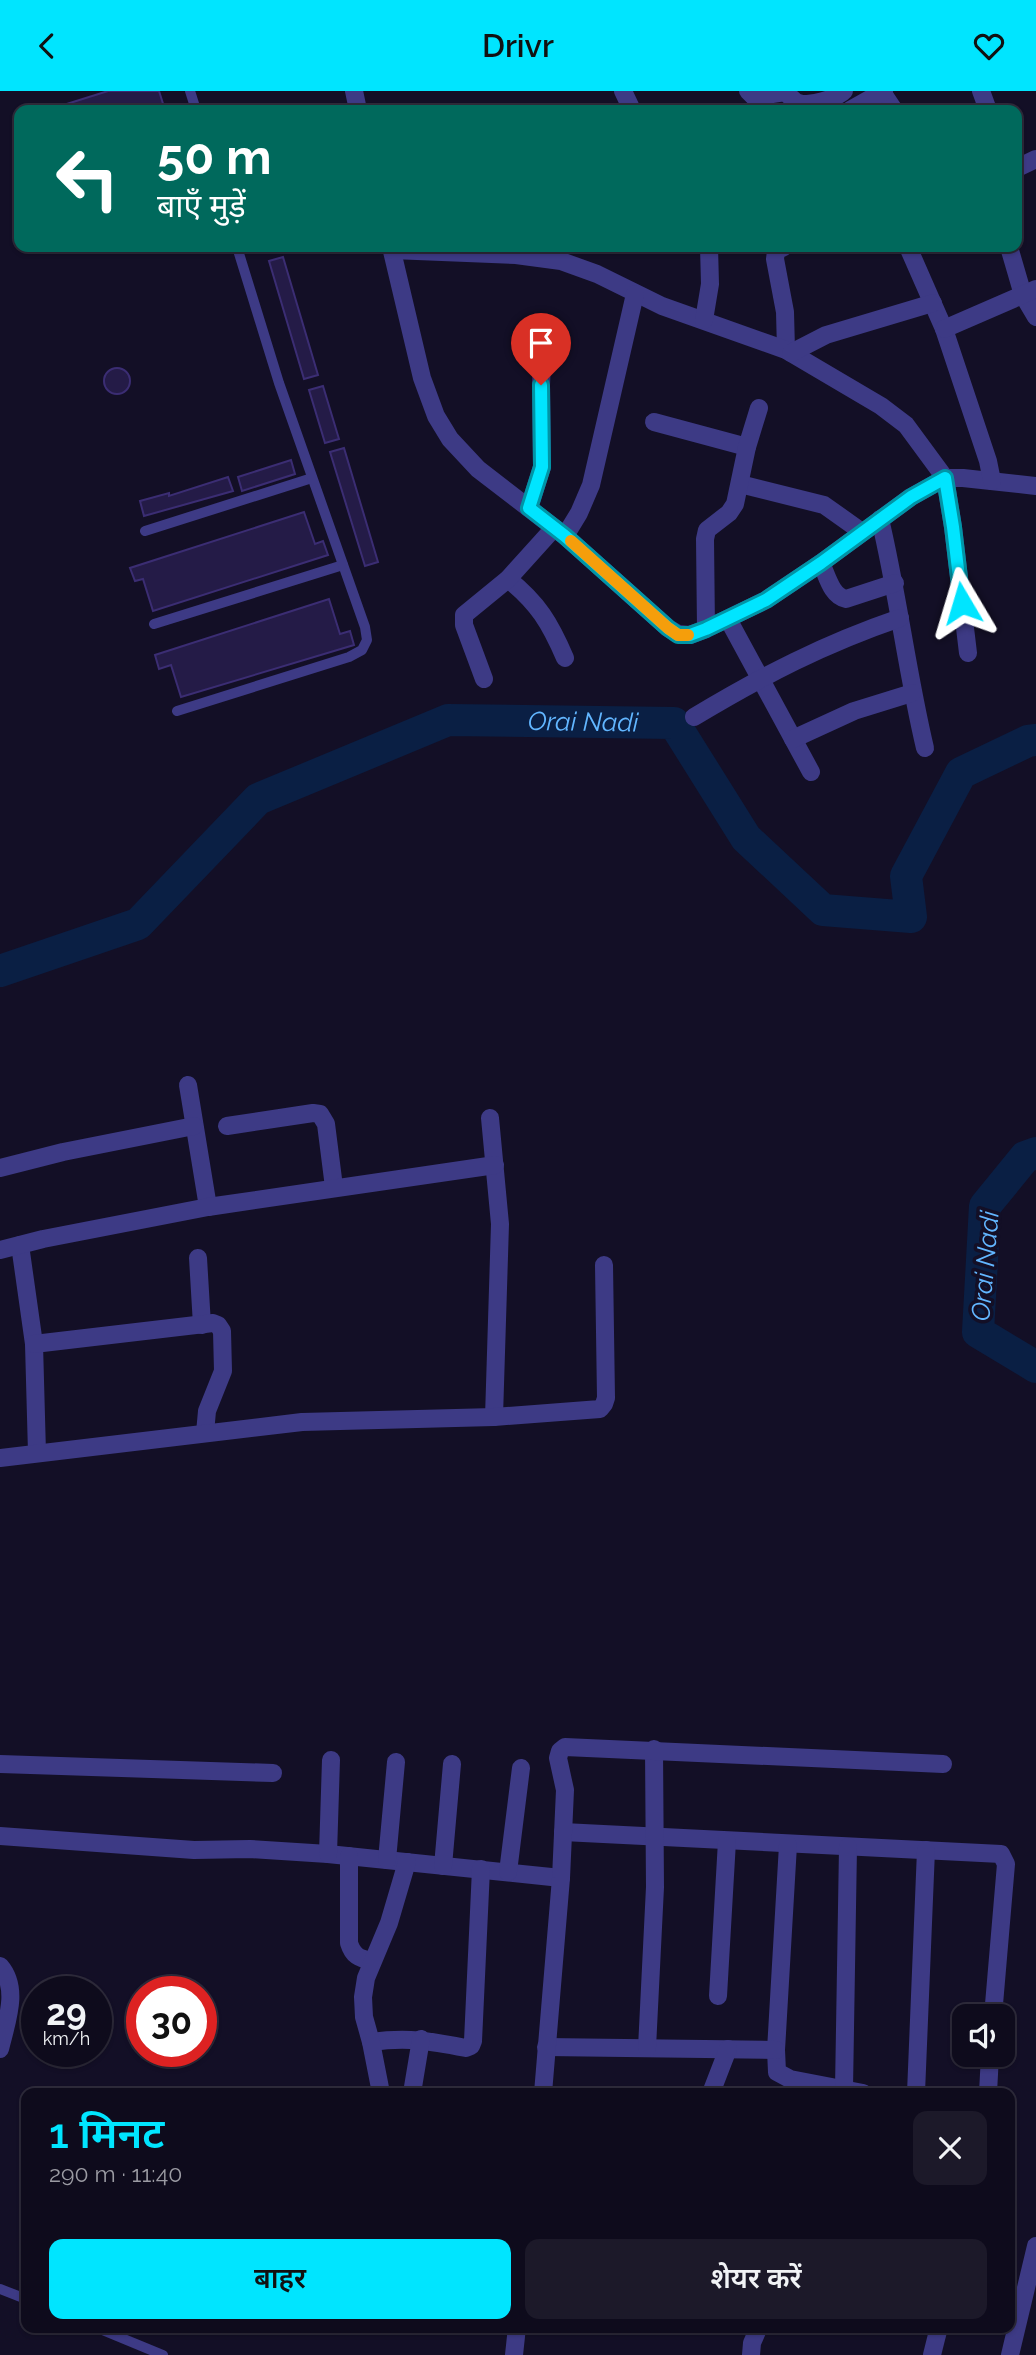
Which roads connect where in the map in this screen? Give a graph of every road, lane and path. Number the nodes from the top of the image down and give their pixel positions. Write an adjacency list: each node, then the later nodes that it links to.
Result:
1 (748, 91): 3 (street)
2 (883, 92): 4 (street)
3 (839, 100)
4 (859, 105)
5 (239, 252): 23 (lane)
6 (393, 252): 28 (street)
7 (463, 252): 13 (street)
8 (709, 252): 16 (street)
9 (776, 252): 19 (street)
10 (910, 252): 14 (street)
11 (1011, 252): 12 (street)
12 (1030, 292): 15 (street); 17 (street)
13 (635, 294): 16 (street); 31 (street)
14 (933, 303): 17 (street); 19 (street)
15 (1036, 317)
16 (704, 320): 19 (street)
17 (944, 329): 25 (street)
18 (543, 344): 28 (street)
19 (788, 351): 24 (street)
20 (759, 408): 22 (street)
21 (654, 422): 22 (street)
22 (747, 447): 26 (street)
23 (312, 478): 30 (lane); 34 (lane)
24 (945, 478): 25 (street); 29 (street); 41 (street)
25 (992, 481): 27 (street)
26 (740, 484): 32 (street); 40 (street)
27 (1036, 486)
28 (529, 508): 31 (street)
29 (880, 519): 32 (street); 36 (street)
30 (145, 531)
31 (559, 532): 35 (street); 40 (street)
32 (862, 533): 33 (street)
33 (821, 563): 36 (street); 38 (street)
34 (343, 565): 39 (lane); 46 (lane)
35 (508, 579): 42 (street); 44 (street)
36 (895, 583): 37 (street)
37 (900, 618): 43 (street); 45 (street)
38 (728, 619): 40 (street); 43 (street)
39 (154, 624)
40 (706, 629)
41 (968, 653)
42 (565, 658)
43 (761, 677): 47 (street); 48 (street)
44 (484, 679)
45 (912, 693): 48 (street); 49 (street)
46 (177, 711)
47 (694, 717)
48 (793, 739): 50 (street)
49 (925, 748)
50 (811, 772)
51 (188, 1085): 53 (street)
52 (491, 1118): 55 (street)
53 (194, 1126): 56 (street); 58 (street)
54 (227, 1126): 57 (street)
55 (495, 1165): 57 (street); 65 (street)
56 (0, 1168)
57 (334, 1187): 58 (street)
58 (208, 1207): 59 (street)
59 (20, 1245): 60 (street); 64 (street)
60 (0, 1250)
61 (198, 1258): 63 (street)
62 (604, 1265): 65 (street)
63 (202, 1325): 64 (street); 66 (street)
64 (34, 1344): 67 (street)
65 (494, 1417): 66 (street)
66 (205, 1433): 67 (street)
67 (37, 1454): 68 (street)
68 (0, 1458)
69 (654, 1749): 74 (street); 77 (street); 79 (street)
70 (331, 1760): 84 (street)
71 (396, 1762): 86 (street)
72 (0, 1764): 76 (street)
73 (452, 1764): 88 (street)
74 (943, 1764)
75 (521, 1768): 90 (street)
76 (273, 1773)
77 (563, 1832): 79 (street); 91 (street)
78 (0, 1836): 84 (street)
79 (655, 1837): 80 (street); 99 (street)
80 (727, 1841): 81 (street); 94 (street)
81 (788, 1845): 82 (street); 102 (street)
82 (848, 1847): 83 (street); 109 (street)
83 (926, 1850): 95 (street); 110 (street)
84 (328, 1854): 85 (street)
85 (349, 1856): 86 (street); 92 (street)
86 (387, 1860): 87 (street)
87 (407, 1862): 88 (street); 92 (street)
88 (443, 1865): 89 (street)
89 (481, 1869): 90 (street); 96 (street)
90 (508, 1872): 91 (street)
91 (561, 1878): 98 (street)
92 (372, 1961): 97 (street)
93 (0, 1966): 100 (street)
94 (718, 1996)
95 (994, 2004)
96 (421, 2039): 97 (street); 105 (street)
97 (372, 2042): 104 (street)
98 (546, 2047): 99 (street); 106 (street)
99 (647, 2048): 101 (street)
100 (0, 2049)
101 (729, 2049): 102 (street); 107 (street)
102 (776, 2050): 108 (street)
103 (989, 2067): 111 (street)
104 (380, 2088)
105 (413, 2088)
106 (542, 2088)
107 (713, 2088)
108 (839, 2088)
109 (844, 2088)
110 (916, 2088)
111 (988, 2088)
112 (1036, 2246): 123 (street)
113 (0, 2289): 114 (lane)
114 (21, 2297)
115 (110, 2333): 119 (lane)
116 (516, 2333): 120 (street)
117 (756, 2333): 121 (street)
118 (938, 2333): 122 (street)
119 (163, 2355)
120 (514, 2355)
121 (751, 2355)
122 (932, 2355)
123 (1010, 2355)

